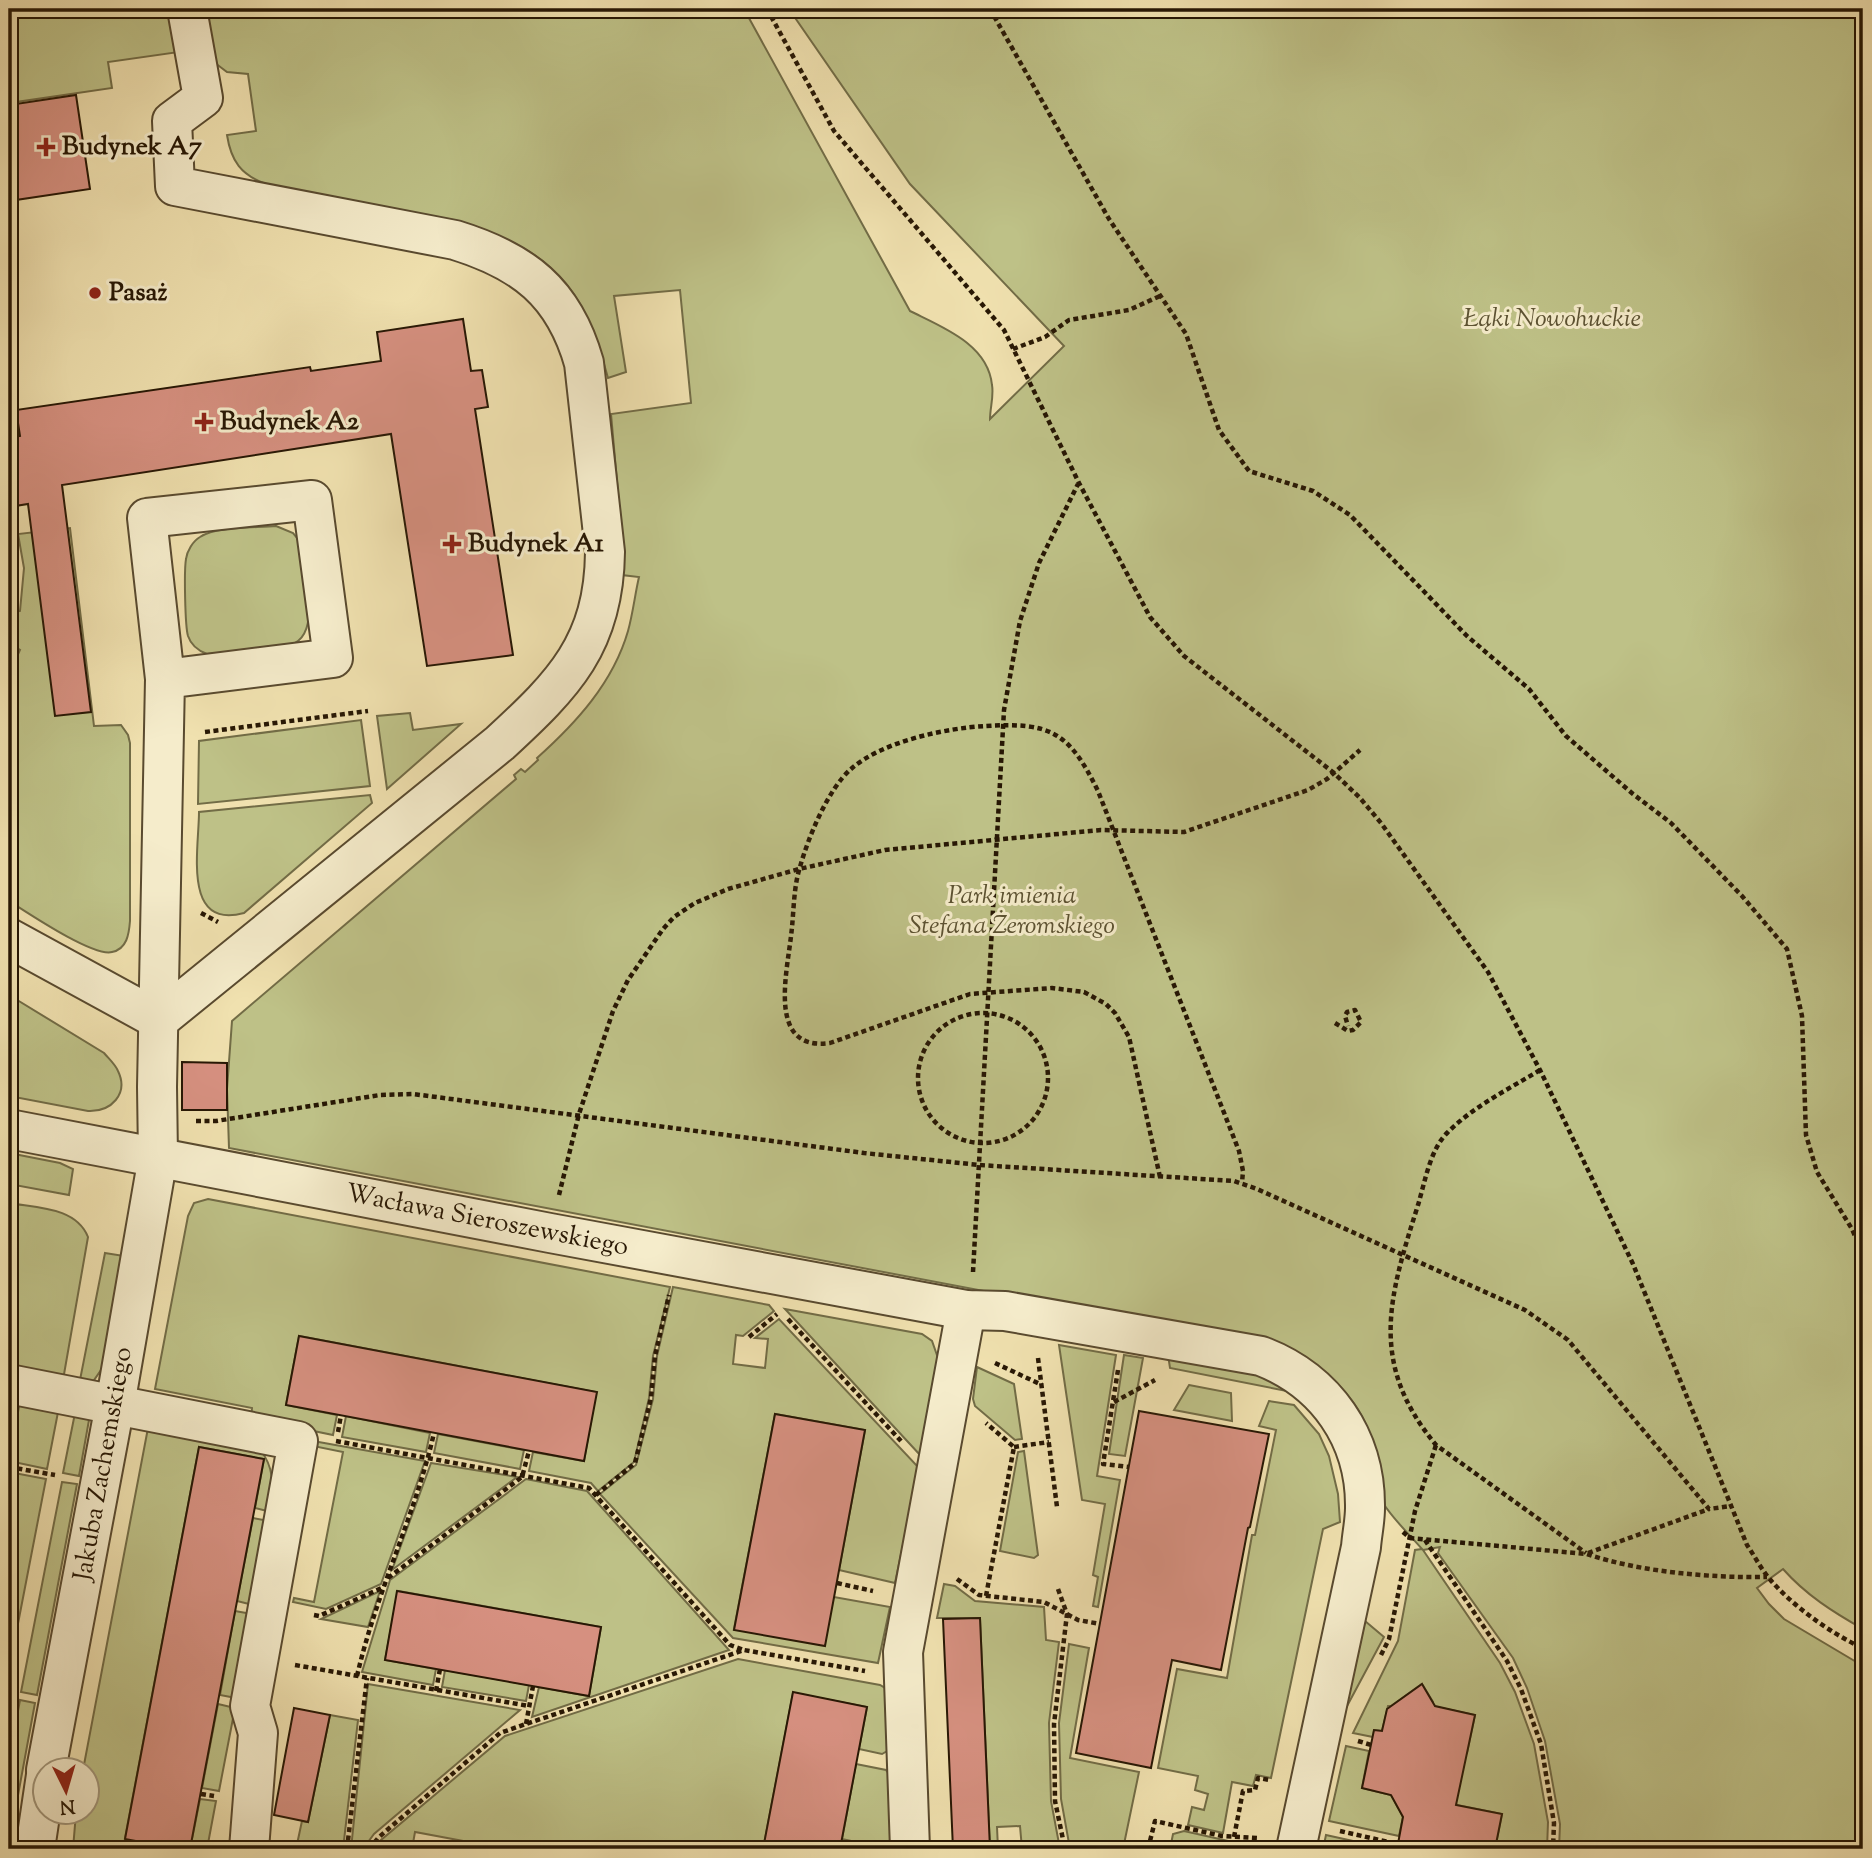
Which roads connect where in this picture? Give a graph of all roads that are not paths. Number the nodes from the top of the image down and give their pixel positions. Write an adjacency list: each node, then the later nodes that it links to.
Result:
1 (187, 9): 4 (street)
2 (165, 679): 2 (street, Jakuba Zachemskiego); 4 (street, Jakuba Zachemskiego)
3 (9, 938): 4 (street)
4 (159, 1020): 6 (street, Jakuba Zachemskiego)
5 (9, 1129): 6 (street, Wacława Sieroszewskiego)
6 (158, 1157): 7 (street, Wacława Sieroszewskiego); 9 (street, Jakuba Zachemskiego)
7 (969, 1295): 14 (street); 15 (street, Wacława Sieroszewskiego)
8 (9, 1384): 9 (street)
9 (115, 1405): 10 (street, Jakuba Zachemskiego); 13 (street)
10 (49, 1756)
11 (38, 1826): 12 (street, Jakuba Zachemskiego)
12 (35, 1849)
13 (249, 1849)
14 (910, 1849)
15 (1296, 1849)

